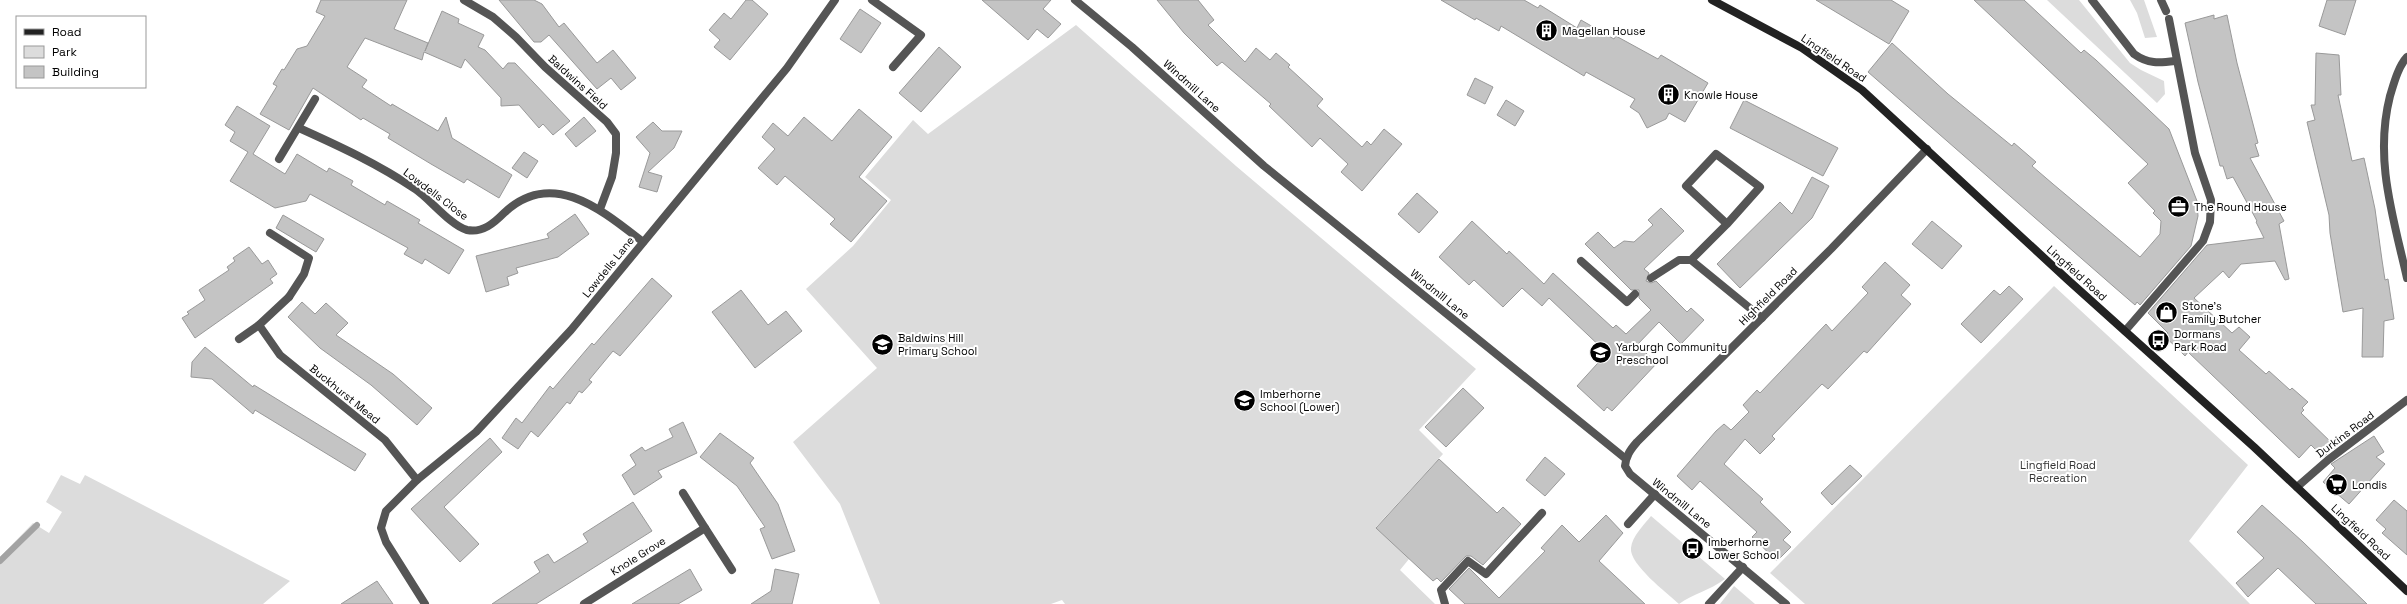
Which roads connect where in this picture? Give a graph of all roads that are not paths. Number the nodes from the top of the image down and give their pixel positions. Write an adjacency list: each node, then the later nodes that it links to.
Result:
1 (464, 0): 17 (street, Baldwins Field)
2 (835, 0): 20 (street, Lowdells Lane)
3 (872, 0): 12 (street)
4 (1075, 0): 31 (street, Windmill Lane)
5 (1712, 0): 15 (street, Lingfield Road)
6 (2092, 0): 11 (street)
7 (2161, 0): 8 (street)
8 (2166, 11)
9 (2169, 19): 11 (street)
10 (2407, 57): 24 (street)
11 (2175, 61): 28 (street)
12 (893, 67)
13 (315, 99): 14 (street)
14 (299, 128): 16 (street); 17 (street, Lowdells Close)
15 (1927, 150): 26 (street, Highfield Road); 28 (street, Lingfield Road)
16 (279, 159)
17 (600, 209): 20 (street, Lowdells Close)
18 (1726, 224): 18 (street); 21 (street)
19 (270, 233): 27 (street)
20 (643, 242): 32 (street, Lowdells Lane)
21 (1691, 260): 23 (street); 26 (street)
22 (1581, 261): 25 (street)
23 (1651, 278)
24 (2407, 278)
25 (1635, 294)
26 (1762, 318): 31 (street, Highfield Road)
27 (259, 325): 29 (street); 32 (street, Buckhurst Mead)
28 (2125, 331): 33 (street, Lingfield Road)
29 (239, 339)
30 (2407, 400): 33 (street, Durkins Road)
31 (1626, 459): 35 (street, Windmill Lane)
32 (416, 480): 42 (street, Lowdells Lane)
33 (2297, 487): 41 (street, Lingfield Road)
34 (683, 493): 38 (street)
35 (1655, 494): 37 (street); 39 (street, Windmill Lane)
36 (1542, 513): 44 (street)
37 (1628, 524)
38 (705, 528): 40 (street); 43 (street, Knole Grove)
39 (1743, 567): 45 (street); 46 (street, Windmill Lane)
40 (732, 570)
41 (2407, 591)
42 (425, 604)
43 (584, 604)
44 (1446, 604)
45 (1709, 604)
46 (1786, 604)

